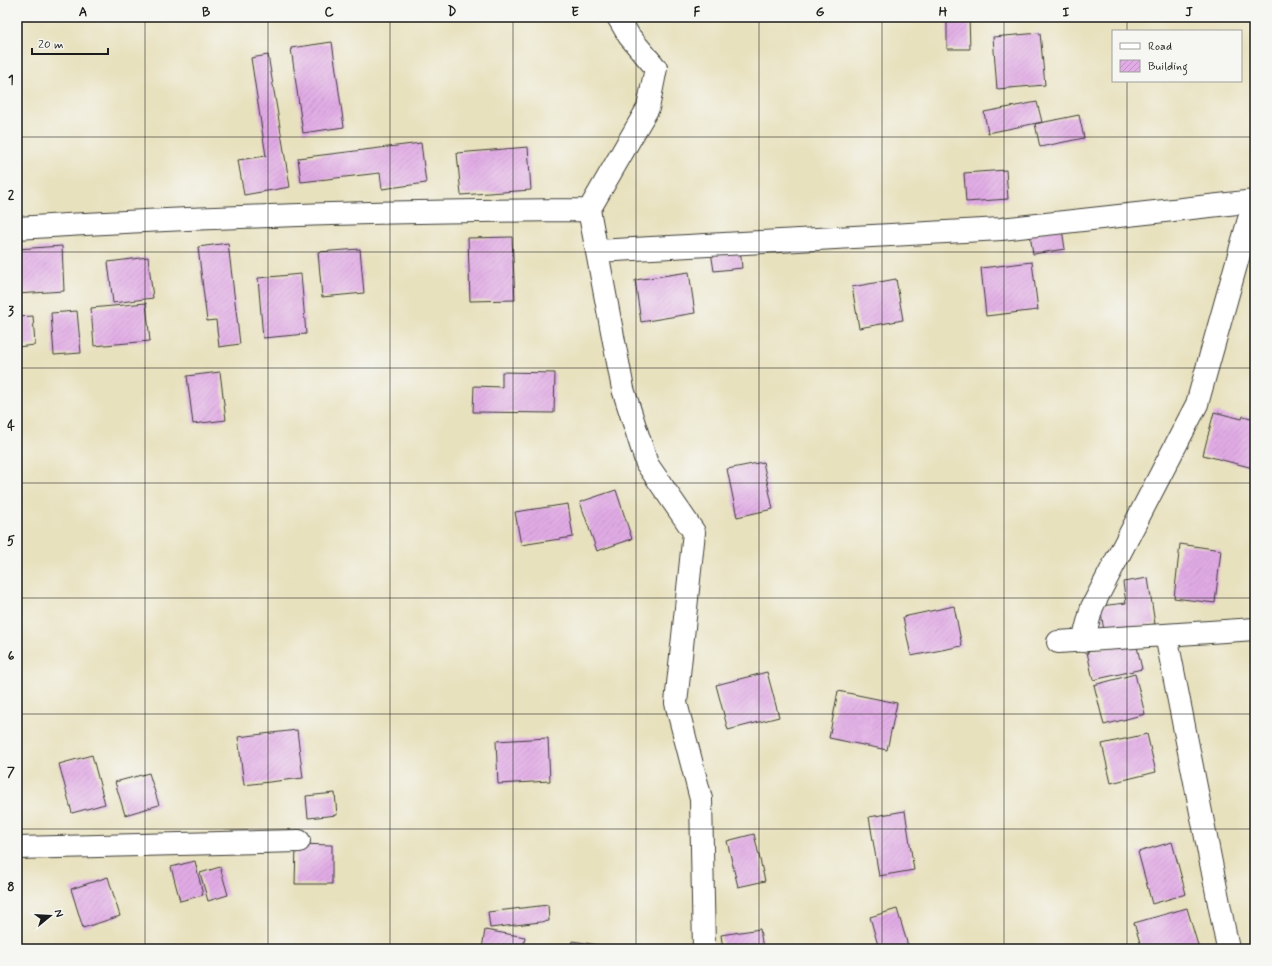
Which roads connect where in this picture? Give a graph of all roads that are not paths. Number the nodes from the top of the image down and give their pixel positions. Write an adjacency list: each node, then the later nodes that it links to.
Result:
1 (618, 17): 3 (street)
2 (1255, 201): 5 (street); 8 (street)
3 (589, 210): 4 (street); 5 (street)
4 (17, 228)
5 (597, 251): 12 (street)
6 (1255, 629): 7 (street)
7 (1166, 635): 8 (street); 13 (street)
8 (1083, 640): 9 (street)
9 (1058, 642)
10 (299, 841): 11 (street)
11 (17, 848)
12 (704, 949)
13 (1228, 949)

